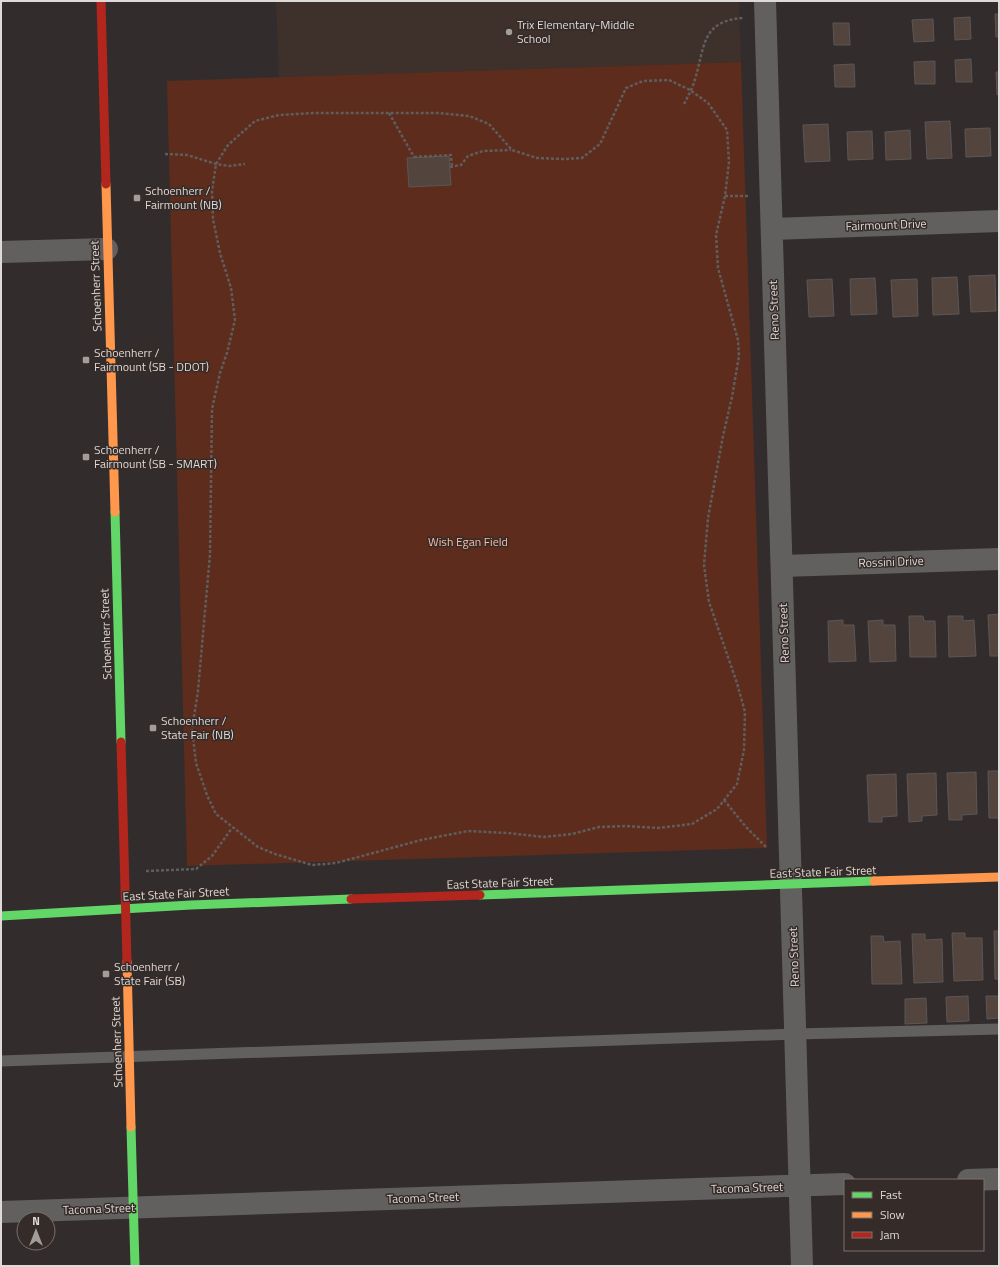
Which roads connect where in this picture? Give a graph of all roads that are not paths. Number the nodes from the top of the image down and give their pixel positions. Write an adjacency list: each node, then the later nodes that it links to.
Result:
1 (101, 1): 5 (street, Schoenherr Street)
2 (765, 8): 4 (street, Reno Street)
3 (999, 221): 4 (street, Fairmount Drive)
4 (772, 229): 8 (street, Reno Street)
5 (107, 249): 6 (street); 11 (street, Schoenherr Street)
6 (1, 252)
7 (999, 559): 8 (street, Rossini Drive)
8 (782, 566): 10 (street, Reno Street)
9 (999, 877): 10 (street, East State Fair Street)
10 (792, 885): 11 (street, East State Fair Street); 14 (street, Reno Street)
11 (125, 909): 12 (street, East State Fair Street); 15 (street, Schoenherr Street)
12 (1, 916)
13 (999, 1029): 14 (lane)
14 (796, 1034): 15 (lane); 20 (street, Reno Street)
15 (129, 1058): 16 (lane); 21 (street, Schoenherr Street)
16 (1, 1061)
17 (984, 1179): 18 (street)
18 (999, 1179)
19 (844, 1184): 20 (street, Tacoma Street)
20 (800, 1186): 21 (street, Tacoma Street); 24 (street, Reno Street)
21 (133, 1208): 22 (street, Tacoma Street); 23 (street, Schoenherr Street)
22 (1, 1212)
23 (135, 1266)
24 (802, 1266)

